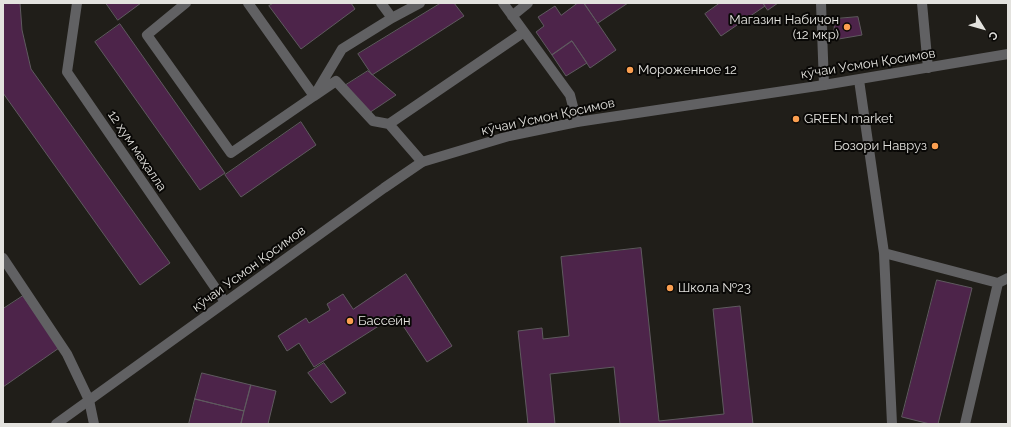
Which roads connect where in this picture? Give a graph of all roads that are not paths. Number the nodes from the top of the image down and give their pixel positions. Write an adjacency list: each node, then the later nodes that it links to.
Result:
1 (77, 3): 25 (street, 12 ҳум маҳалла)
2 (186, 3): 17 (street)
3 (248, 3): 17 (street)
4 (381, 3): 11 (street)
5 (420, 3): 11 (street)
6 (503, 3): 10 (street)
7 (528, 3): 10 (street)
8 (820, 3): 16 (street)
9 (922, 3): 14 (street)
10 (512, 16): 12 (street)
11 (392, 18): 17 (street)
12 (524, 32): 18 (street); 19 (street)
13 (1008, 54): 14 (street, кӯчаи Усмон Қосимов)
14 (928, 68): 15 (street, кӯчаи Усмон Қосимов)
15 (859, 80): 16 (street, кӯчаи Усмон Қосимов); 21 (street)
16 (824, 85): 18 (street, кӯчаи Усмон Қосимов)
17 (314, 96): 19 (street)
18 (577, 122): 20 (street, кӯчаи Усмон Қосимов)
19 (389, 124): 20 (street)
20 (422, 162): 25 (street, кӯчаи Усмон Қосимов)
21 (884, 253): 24 (street); 29 (street)
22 (3, 258): 26 (street)
23 (1008, 278): 24 (street)
24 (998, 283): 30 (street)
25 (225, 302): 26 (street, кӯчаи Усмон Қосимов)
26 (89, 400): 27 (street, кӯчаи Усмон Қосимов); 28 (street)
27 (56, 424)
28 (94, 424)
29 (892, 424)
30 (965, 424)

